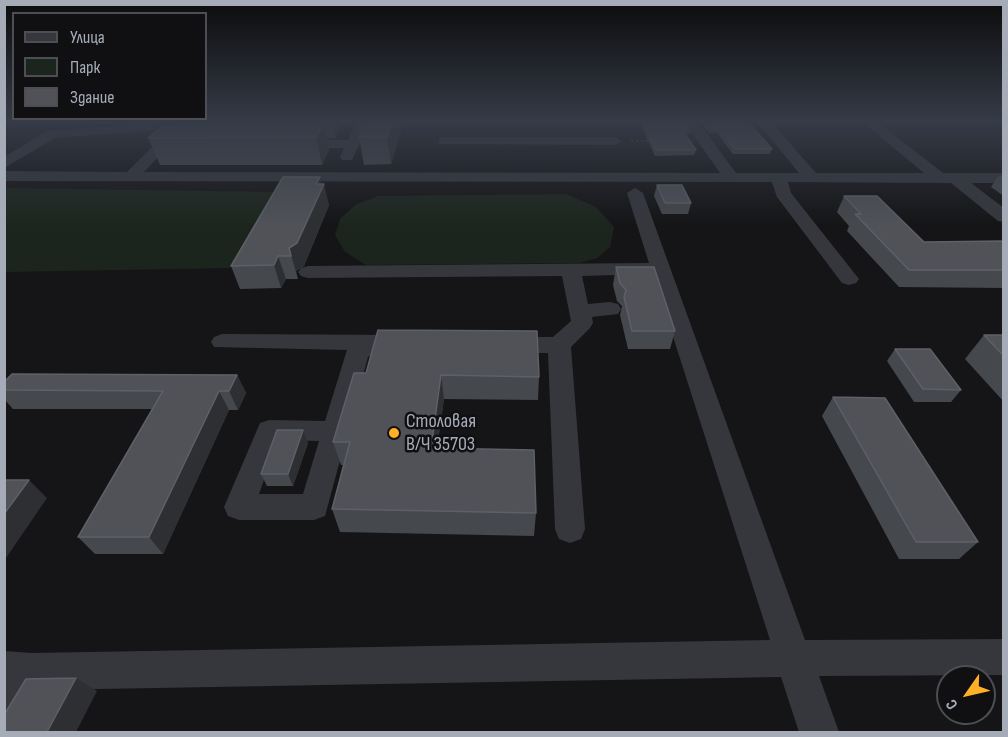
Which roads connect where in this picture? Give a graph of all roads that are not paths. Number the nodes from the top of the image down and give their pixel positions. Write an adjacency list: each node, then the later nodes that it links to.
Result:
1 (149, 157): 8 (street)
2 (347, 157): 9 (street)
3 (622, 157): 15 (street)
4 (717, 157): 10 (street)
5 (794, 157): 12 (street)
6 (919, 157): 13 (street)
7 (4, 176): 8 (street)
8 (130, 176): 9 (street)
9 (339, 176): 15 (street)
10 (731, 177): 11 (street); 15 (street)
11 (778, 177): 12 (street); 20 (street)
12 (811, 177): 13 (street)
13 (947, 178): 14 (street); 16 (street)
14 (1004, 178)
15 (634, 185): 17 (street)
16 (1004, 217)
17 (661, 269): 19 (street); 31 (street)
18 (308, 272): 19 (street)
19 (571, 272): 22 (street)
20 (849, 279)
21 (610, 309): 22 (street)
22 (580, 311): 27 (street)
23 (222, 342): 24 (street)
24 (372, 343): 25 (street); 28 (street)
25 (431, 344)
26 (478, 344): 27 (street)
27 (560, 345): 29 (street)
28 (335, 431)
29 (570, 529)
30 (1004, 657): 31 (street)
31 (793, 658): 32 (street); 34 (street)
32 (18, 671): 33 (street)
33 (4, 723)
34 (819, 732)

